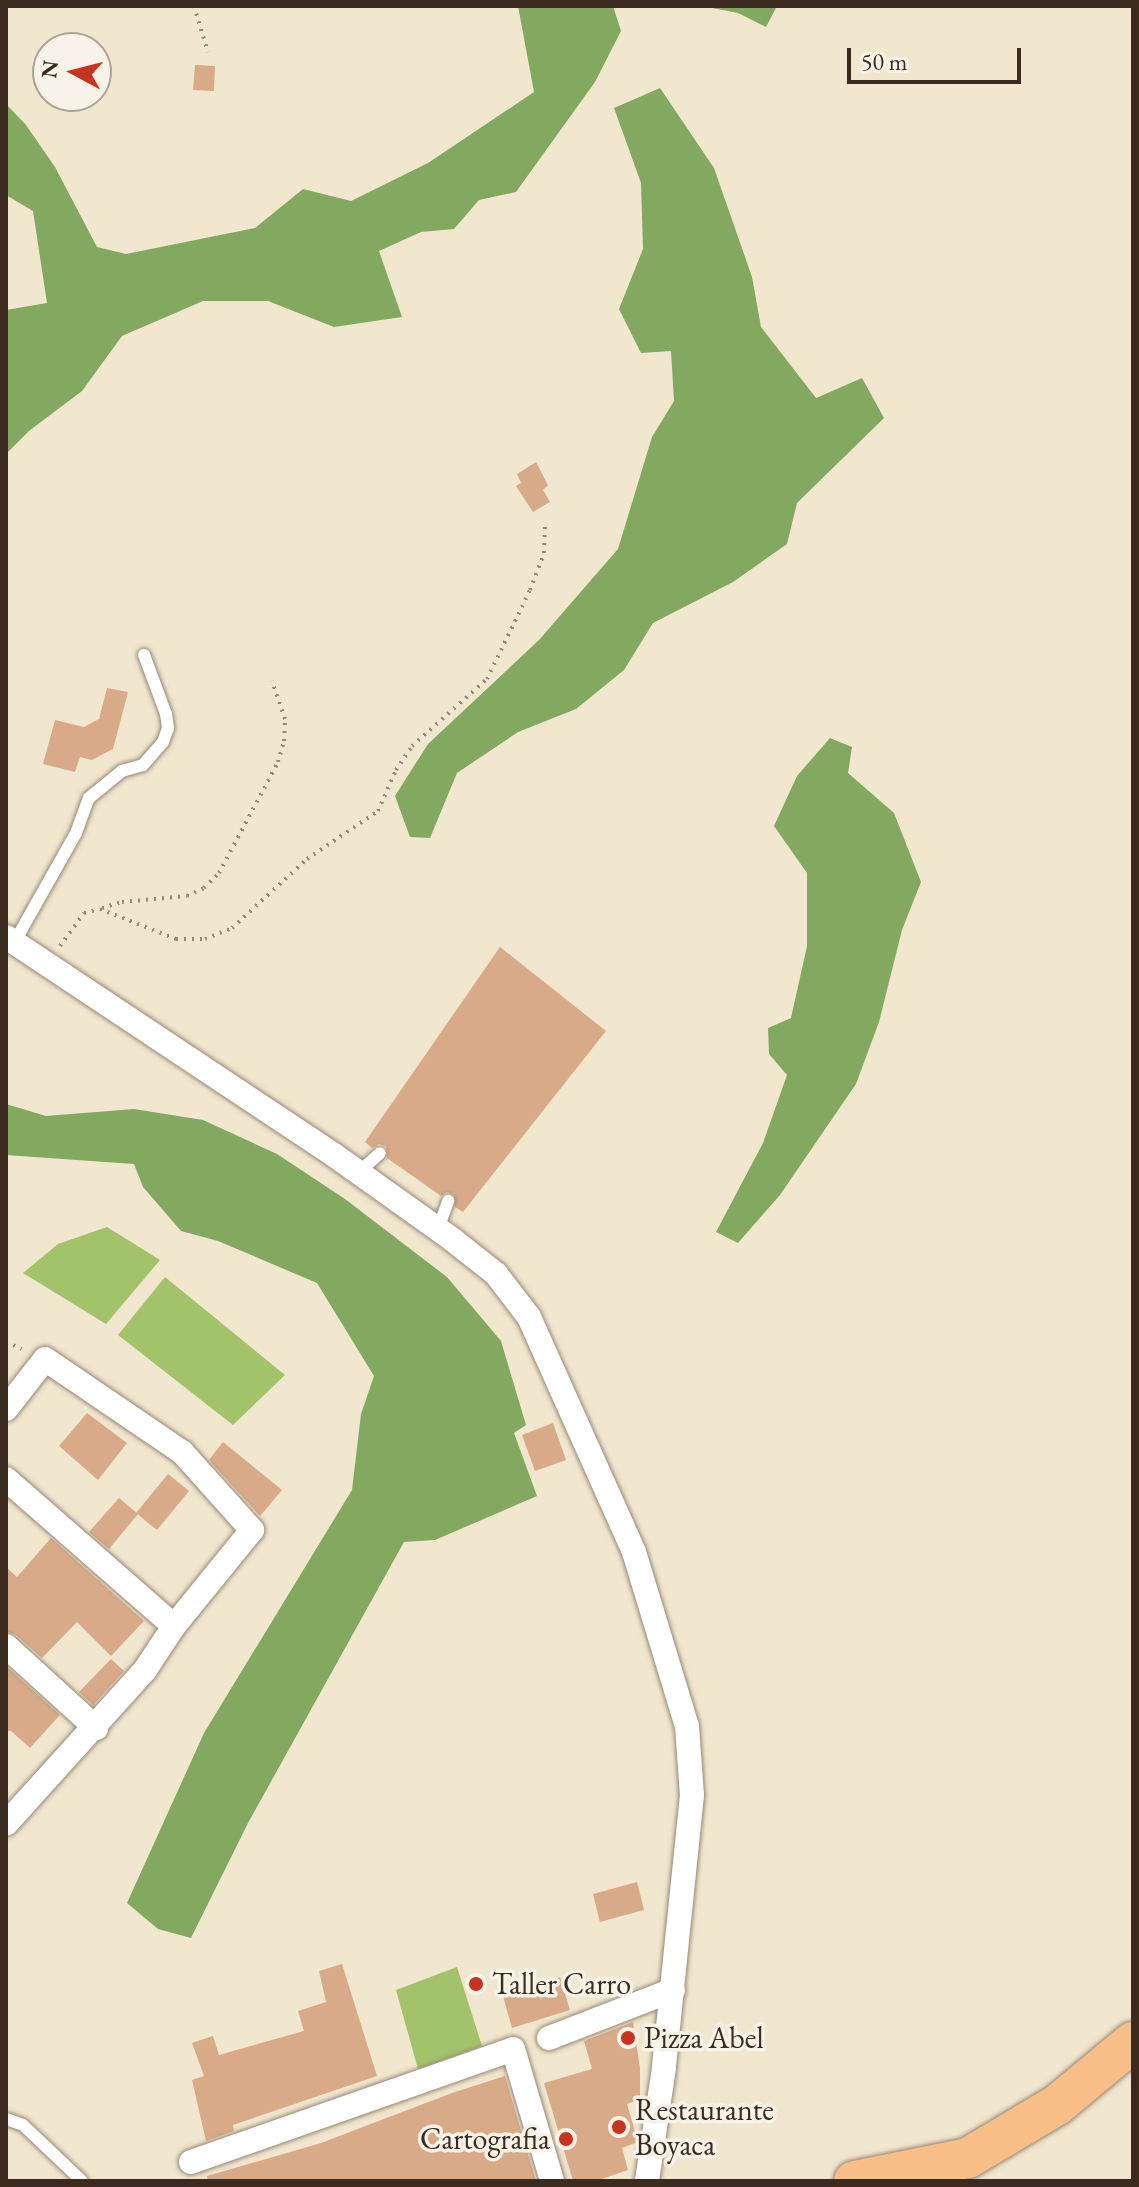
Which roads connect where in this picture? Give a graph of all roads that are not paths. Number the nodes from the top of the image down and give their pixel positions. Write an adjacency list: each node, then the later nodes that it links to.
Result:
1 (144, 655): 2 (lane)
2 (10, 940): 4 (street)
3 (380, 1153): 4 (lane)
4 (359, 1172): 6 (street)
5 (448, 1201): 6 (lane)
6 (438, 1229): 13 (street)
7 (6, 1409): 9 (street)
8 (6, 1479): 9 (street)
9 (174, 1626): 11 (street)
10 (6, 1646): 11 (street)
11 (96, 1728): 12 (street)
12 (10, 1813)
13 (673, 1990): 14 (street); 20 (street)
14 (549, 2038)
15 (1133, 2042): 21 (main road)
16 (6, 2119): 18 (lane)
17 (191, 2162): 19 (street)
18 (82, 2181)
19 (552, 2181)
20 (647, 2181)
21 (854, 2181)

